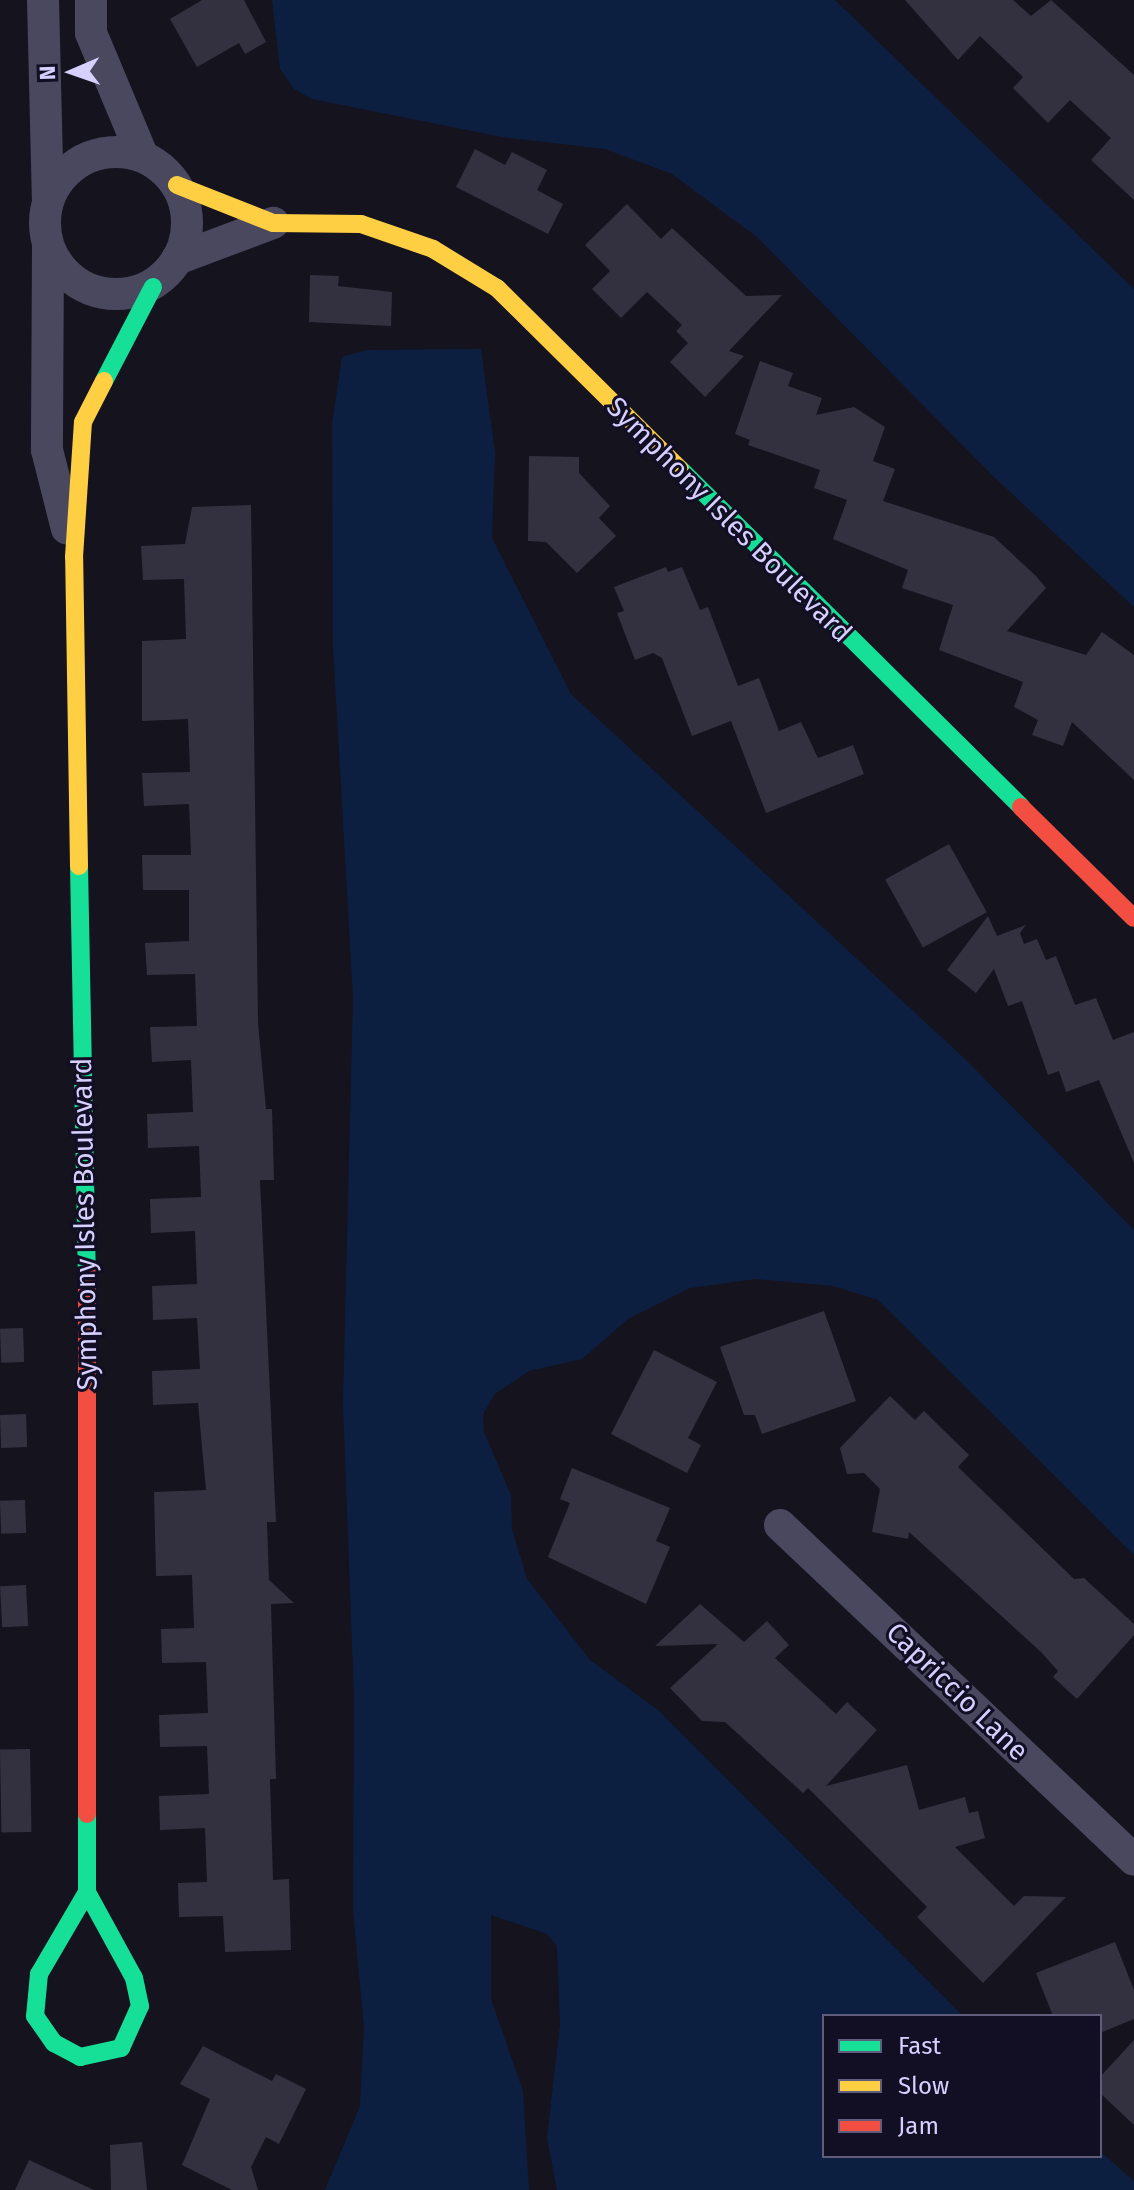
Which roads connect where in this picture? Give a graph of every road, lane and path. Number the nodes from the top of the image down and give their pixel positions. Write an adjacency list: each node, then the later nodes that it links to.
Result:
1 (43, 0): 5 (street, Symphony Isles Boulevard)
2 (91, 0): 3 (street, Symphony Isles Boulevard)
3 (142, 155): 4 (street, Symphony Isles Boulevard); 5 (street)
4 (177, 185): 6 (street, Symphony Isles Boulevard); 8 (street, Symphony Isles Boulevard)
5 (48, 199): 7 (street, Symphony Isles Boulevard)
6 (273, 223): 8 (street, Symphony Isles Boulevard); 11 (street, Symphony Isles Boulevard)
7 (48, 247): 9 (street); 10 (street, Symphony Isles Boulevard)
8 (177, 259): 9 (street, Symphony Isles Boulevard)
9 (153, 287): 10 (street, Symphony Isles Boulevard)
10 (74, 557): 14 (street, Symphony Isles Boulevard)
11 (1134, 918)
12 (780, 1525): 13 (street, Capriccio Lane)
13 (1134, 1860)
14 (87, 1892): 14 (street, Symphony Isles Boulevard)

